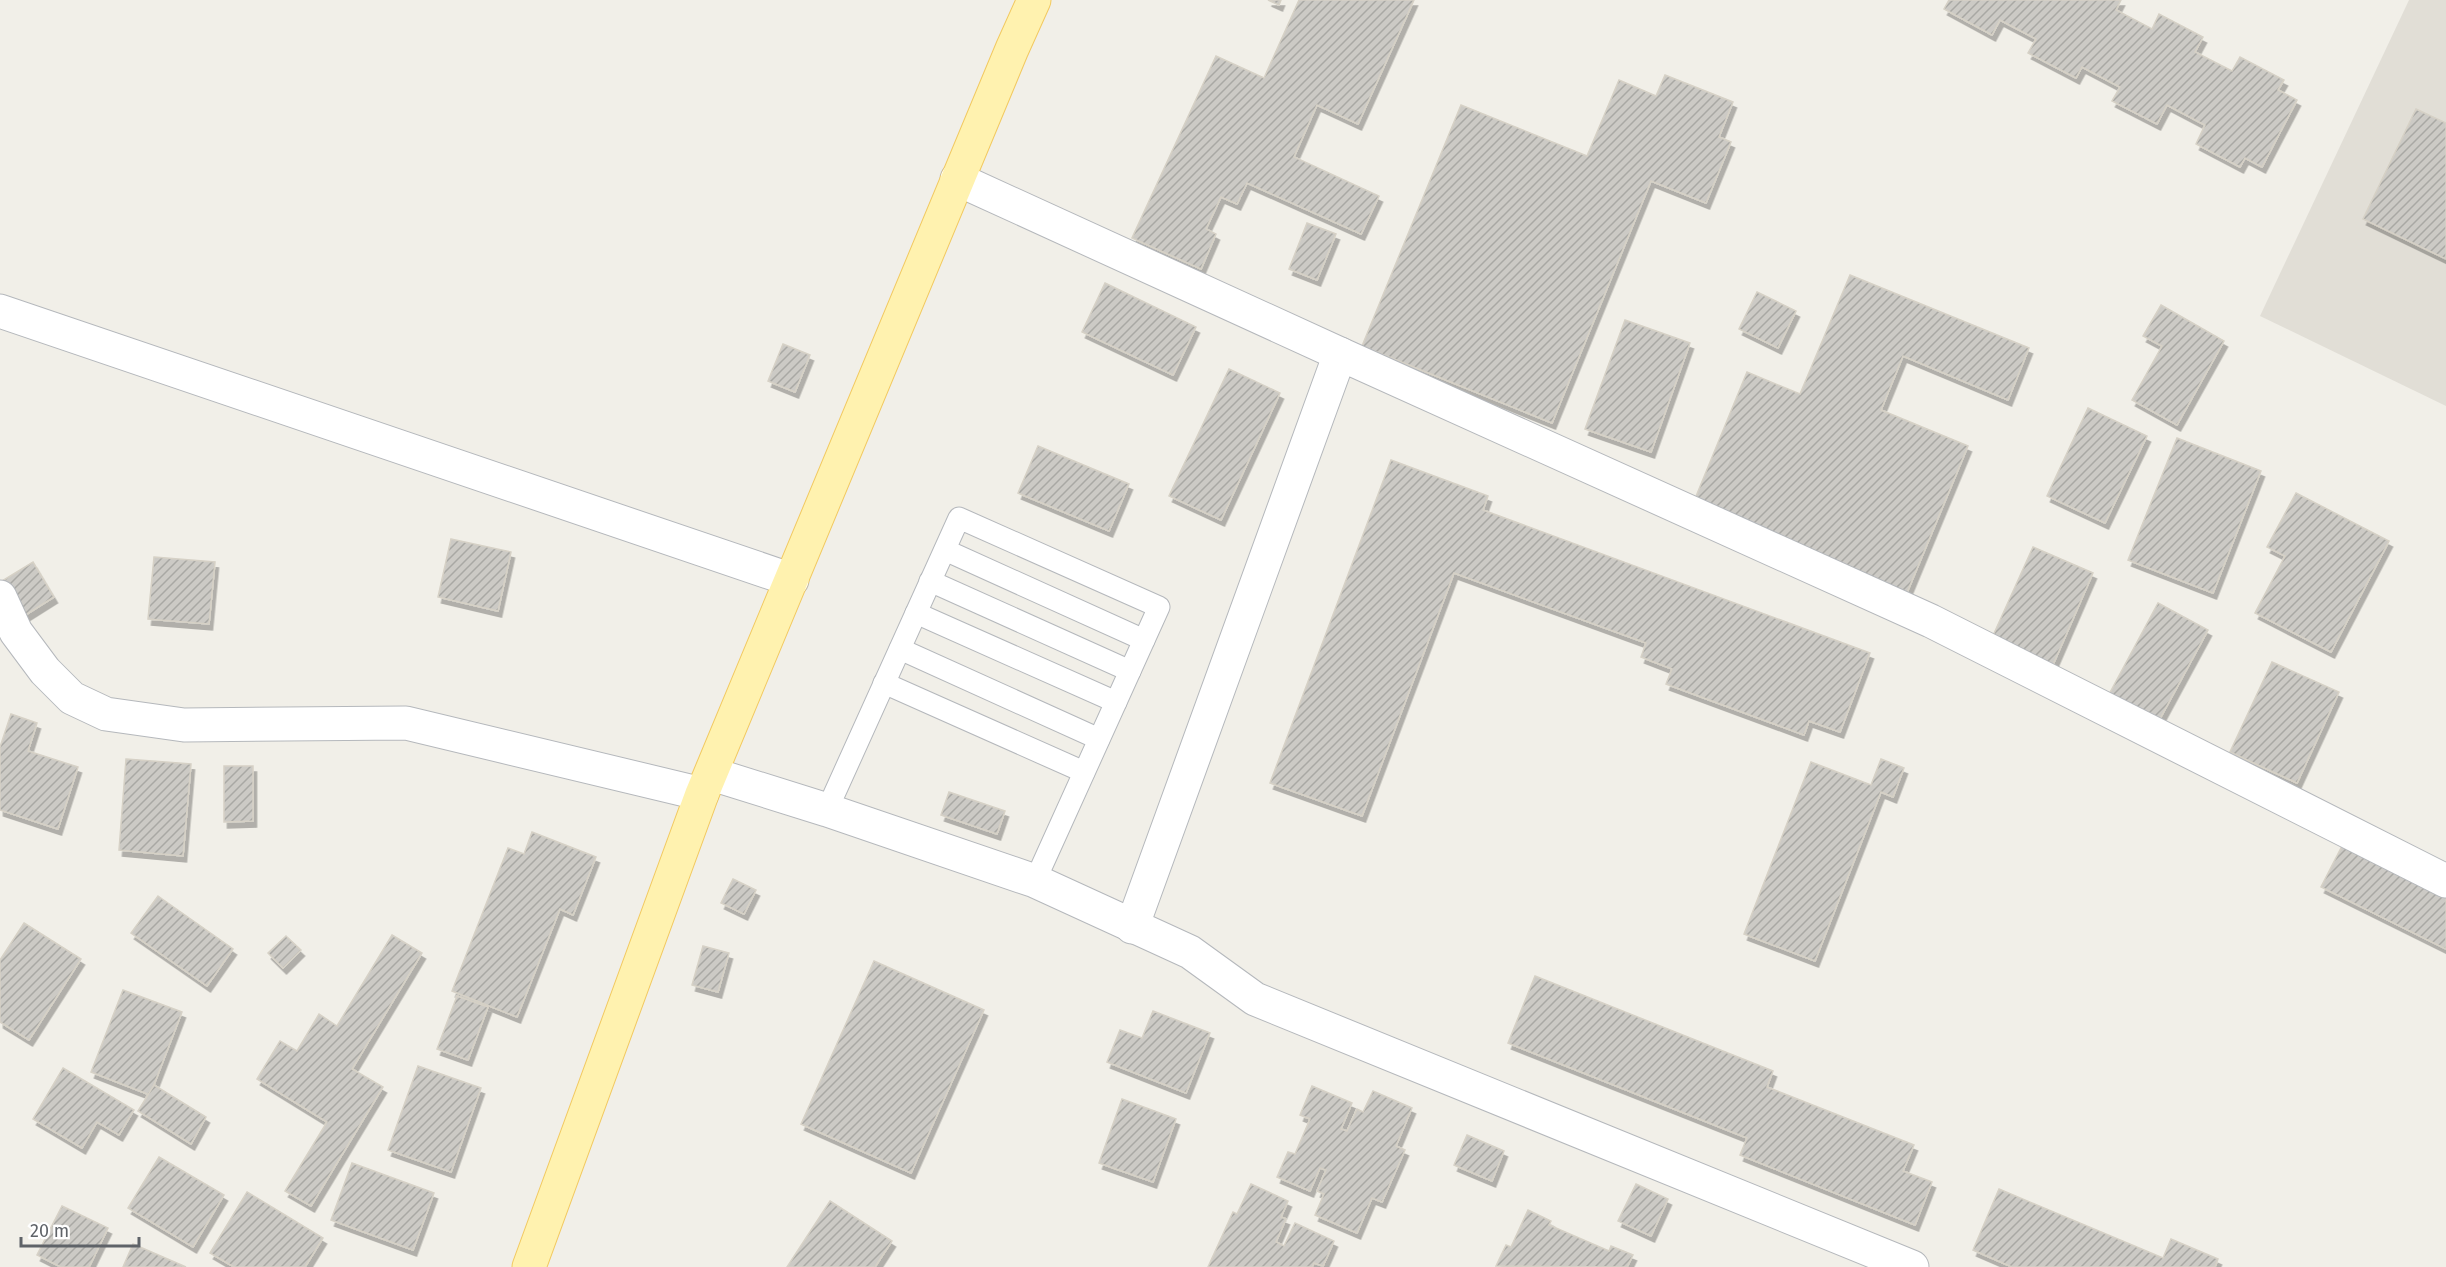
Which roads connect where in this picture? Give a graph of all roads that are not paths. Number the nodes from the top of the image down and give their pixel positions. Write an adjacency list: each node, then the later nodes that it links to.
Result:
1 (1034, 0): 2 (main road)
2 (957, 179): 4 (street); 6 (main road)
3 (0, 311): 6 (street)
4 (1340, 354): 20 (street); 21 (street)
5 (945, 550): 7 (lane); 10 (lane); 10 (lane)
6 (792, 580): 17 (main road)
7 (930, 581): 9 (lane); 12 (lane)
8 (0, 597): 17 (street)
9 (916, 613): 11 (lane); 14 (lane)
10 (1144, 640): 12 (lane)
11 (900, 649): 13 (lane); 15 (lane)
12 (1130, 671): 14 (lane)
13 (884, 683): 16 (lane); 18 (lane)
14 (1116, 702): 15 (lane)
15 (1099, 739): 16 (lane)
16 (1084, 772): 19 (lane)
17 (707, 784): 18 (street); 22 (main road)
18 (827, 810): 19 (street)
19 (1035, 881): 21 (street)
20 (2446, 881)
21 (1132, 927): 23 (street)
22 (529, 1267)
23 (1912, 1267)

